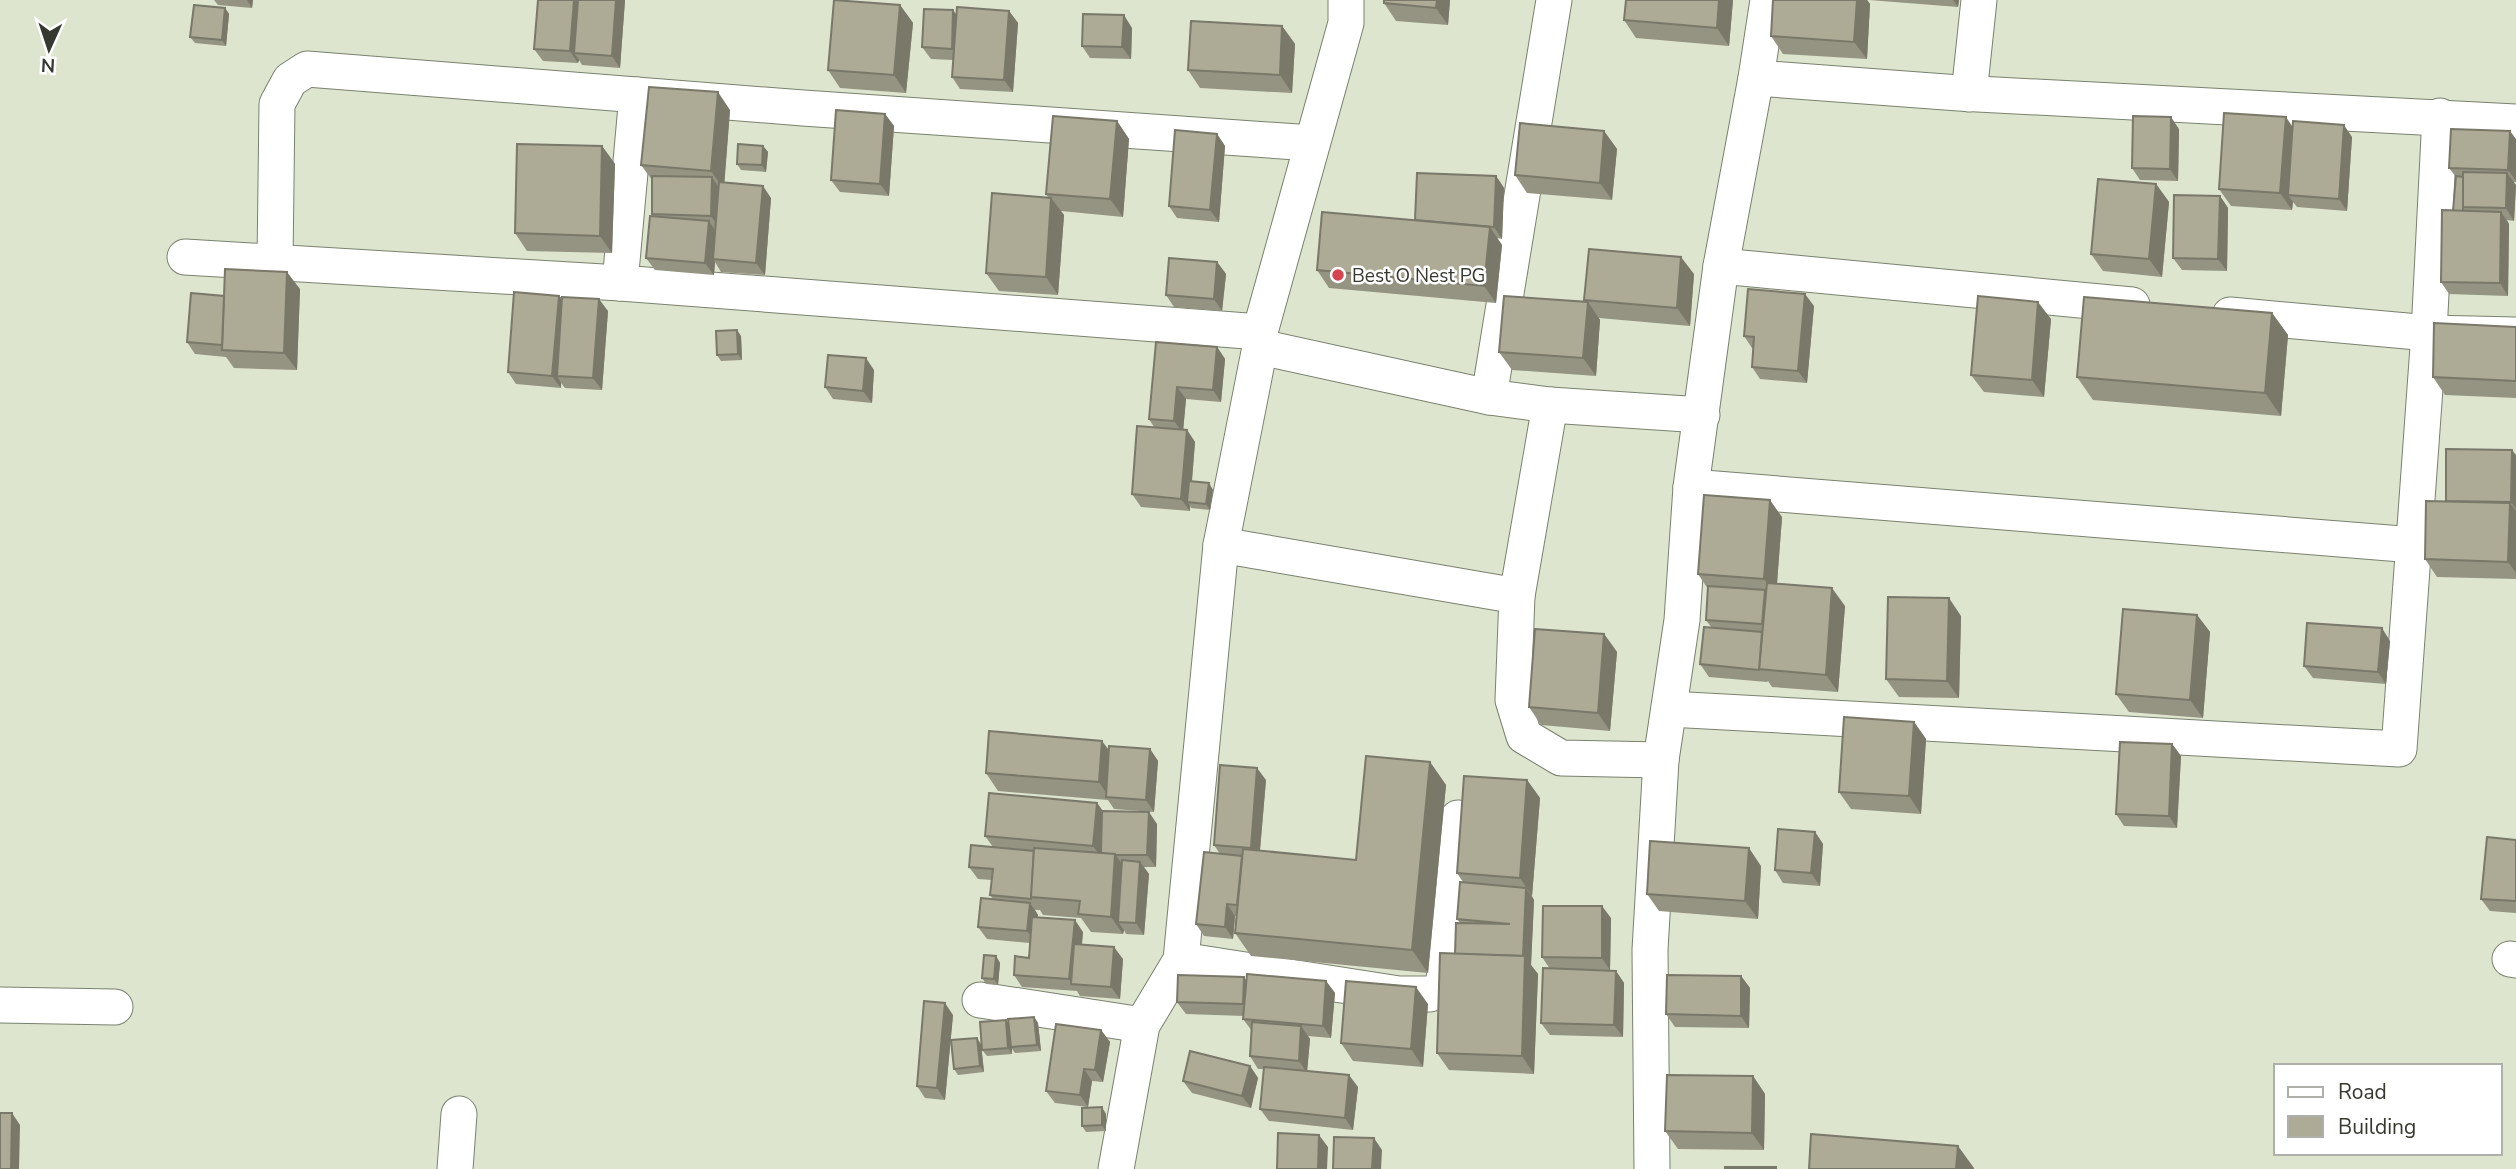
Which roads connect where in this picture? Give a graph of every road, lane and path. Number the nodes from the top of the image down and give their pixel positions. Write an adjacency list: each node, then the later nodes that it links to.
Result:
1 (1346, 0): 10 (street)
2 (1554, 0): 18 (street)
3 (1768, 0): 5 (street)
4 (1979, 0): 6 (street)
5 (1756, 78): 6 (street); 13 (street)
6 (1969, 94): 8 (street)
7 (637, 95): 10 (street); 12 (street); 14 (street)
8 (2440, 116): 9 (street); 15 (street)
9 (2516, 122)
10 (1312, 144): 17 (street)
11 (185, 257): 12 (street)
12 (275, 262): 14 (street)
13 (1721, 266): 15 (street); 20 (street)
14 (620, 283): 17 (street)
15 (2429, 334): 16 (street); 23 (street)
16 (2516, 335)
17 (1260, 340): 18 (street); 22 (street)
18 (1489, 397): 19 (street)
19 (1550, 405): 20 (street); 24 (street)
20 (1702, 415): 21 (street)
21 (1691, 486): 23 (street); 25 (street)
22 (1221, 545): 24 (street); 28 (street)
23 (2414, 545): 25 (street)
24 (1517, 596): 26 (street)
25 (1668, 709): 26 (street)
26 (1661, 760): 36 (street)
27 (1458, 818): 28 (street)
28 (1181, 960): 32 (street)
29 (981, 1000): 32 (street)
30 (0, 1005): 31 (street)
31 (115, 1007)
32 (1142, 1025): 35 (street)
33 (459, 1114): 34 (street)
34 (455, 1169)
35 (1116, 1169)
36 (1652, 1169)

